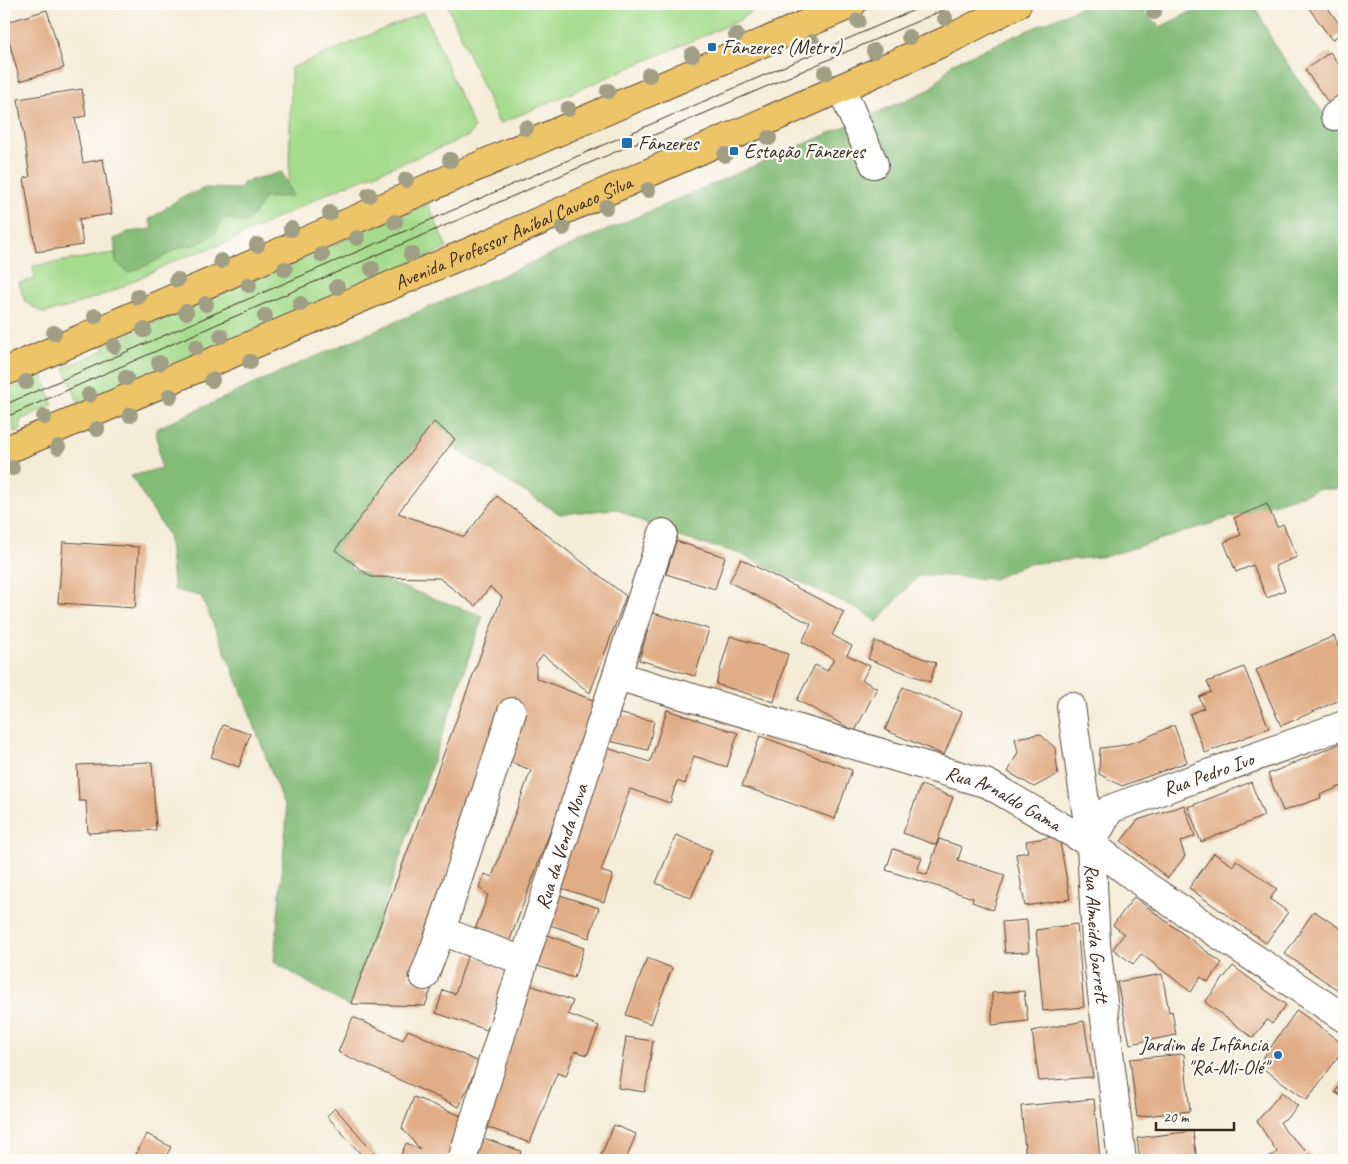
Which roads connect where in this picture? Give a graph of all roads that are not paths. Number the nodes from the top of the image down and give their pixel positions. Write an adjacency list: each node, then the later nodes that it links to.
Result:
1 (852, 4): 5 (main road)
2 (1017, 4): 3 (main road, Avenida Professor Aníbal Cavaco Silva)
3 (841, 88): 4 (street); 6 (main road, Avenida Professor Aníbal Cavaco Silva)
4 (874, 164)
5 (4, 372)
6 (4, 451)
7 (663, 533): 8 (street, Rua da Venda Nova)
8 (617, 676): 12 (street, Rua Arnaldo Gama); 14 (street, Rua da Venda Nova)
9 (1071, 706): 12 (street, Rua Almeida Garrett)
10 (512, 712): 13 (street)
11 (1344, 725): 12 (street, Rua Pedro Ivo)
12 (1091, 844): 16 (street, Rua Arnaldo Gama); 18 (street, Rua Almeida Garrett)
13 (441, 931): 14 (street); 15 (street)
14 (524, 961): 17 (street, Rua da Venda Nova)
15 (424, 976)
16 (1344, 1018)
17 (462, 1160)
18 (1122, 1160)

